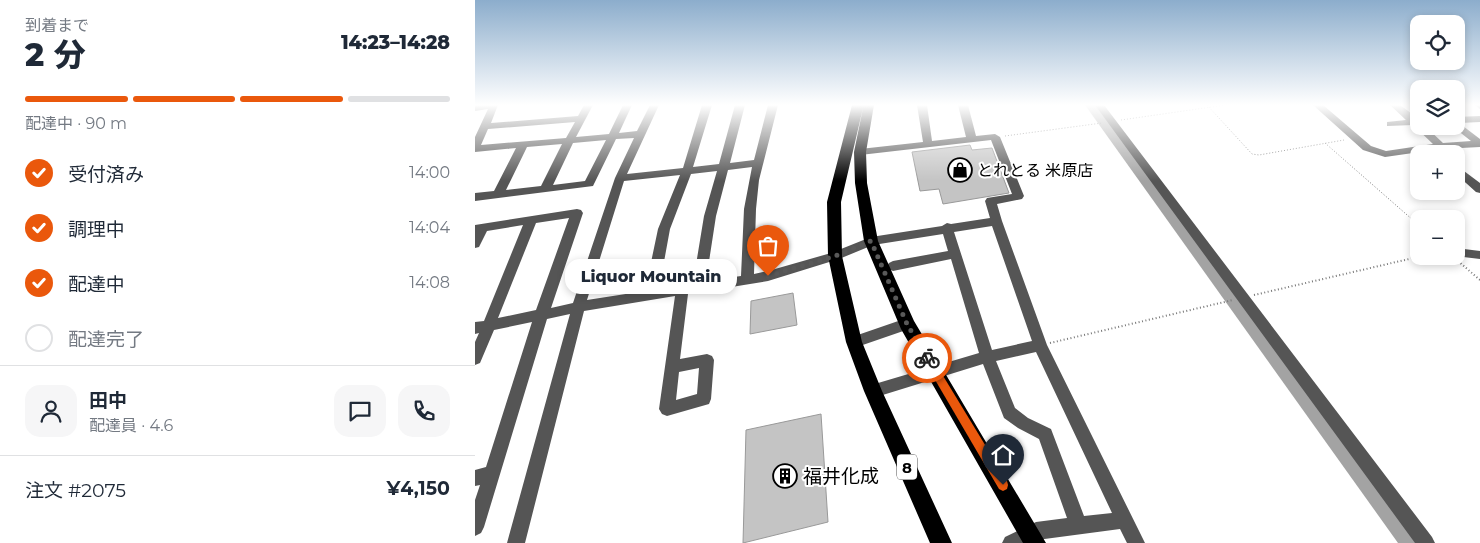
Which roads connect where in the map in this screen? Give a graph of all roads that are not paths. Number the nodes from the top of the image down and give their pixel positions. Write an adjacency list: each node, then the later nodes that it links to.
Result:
1 (483, 130): 24 (street)
2 (575, 130): 18 (street)
3 (615, 130): 17 (street)
4 (643, 130): 15 (street)
5 (700, 130): 29 (street)
6 (733, 130): 28 (street)
7 (766, 130): 27 (street)
8 (852, 130): 45 (highway, 8)
9 (864, 130): 25 (highway)
10 (926, 130): 20 (street)
11 (970, 130): 19 (street)
12 (1111, 130): 72 (street)
13 (1345, 130): 26 (street)
14 (1465, 132): 23 (street)
15 (641, 134): 17 (street); 31 (street)
16 (1427, 135): 22 (street)
17 (612, 137): 18 (street); 32 (street)
18 (569, 140): 21 (street); 32 (street)
19 (972, 140): 20 (street); 37 (street)
20 (928, 144): 25 (street)
21 (523, 145): 24 (street); 34 (street)
22 (1435, 145)
23 (1465, 146)
24 (475, 149)
25 (859, 152): 40 (highway)
26 (1410, 152)
27 (758, 163): 28 (street); 47 (street)
28 (723, 167): 29 (street); 48 (street)
29 (686, 170): 31 (street); 50 (street)
30 (1465, 176): 33 (street)
31 (620, 178): 51 (street)
32 (546, 188): 34 (street)
33 (1480, 189)
34 (498, 194): 35 (street)
35 (475, 197)
36 (531, 221): 39 (street); 52 (street); 54 (street)
37 (996, 221): 38 (street); 56 (street)
38 (947, 227): 40 (street); 43 (street)
39 (479, 228): 41 (street)
40 (871, 241): 45 (street); 53 (highway)
41 (475, 244)
42 (1465, 253): 44 (street)
43 (956, 254): 46 (street); 57 (street)
44 (1480, 255)
45 (835, 256): 47 (street); 55 (highway, 8)
46 (893, 266)
47 (747, 279): 48 (street)
48 (699, 287): 49 (street)
49 (682, 290): 50 (street); 59 (street)
50 (651, 295): 51 (street)
51 (578, 308): 52 (street); 68 (street)
52 (541, 316): 54 (street); 62 (street)
53 (907, 324): 55 (street); 60 (highway)
54 (481, 326): 58 (street)
55 (854, 342): 61 (highway, 8)
56 (1040, 345): 57 (street); 64 (street)
57 (987, 357): 60 (street); 65 (street)
58 (475, 359)
59 (673, 367)
60 (935, 372): 61 (street); 67 (highway)
61 (873, 391): 69 (highway, 8)
62 (491, 474): 63 (street); 66 (street)
63 (475, 478)
64 (1125, 520): 65 (street); 71 (street)
65 (1078, 525): 67 (street)
66 (475, 527)
67 (1033, 538): 70 (street)
68 (516, 543)
69 (941, 543)
70 (1011, 543)
71 (1136, 543)
72 (1426, 543)

